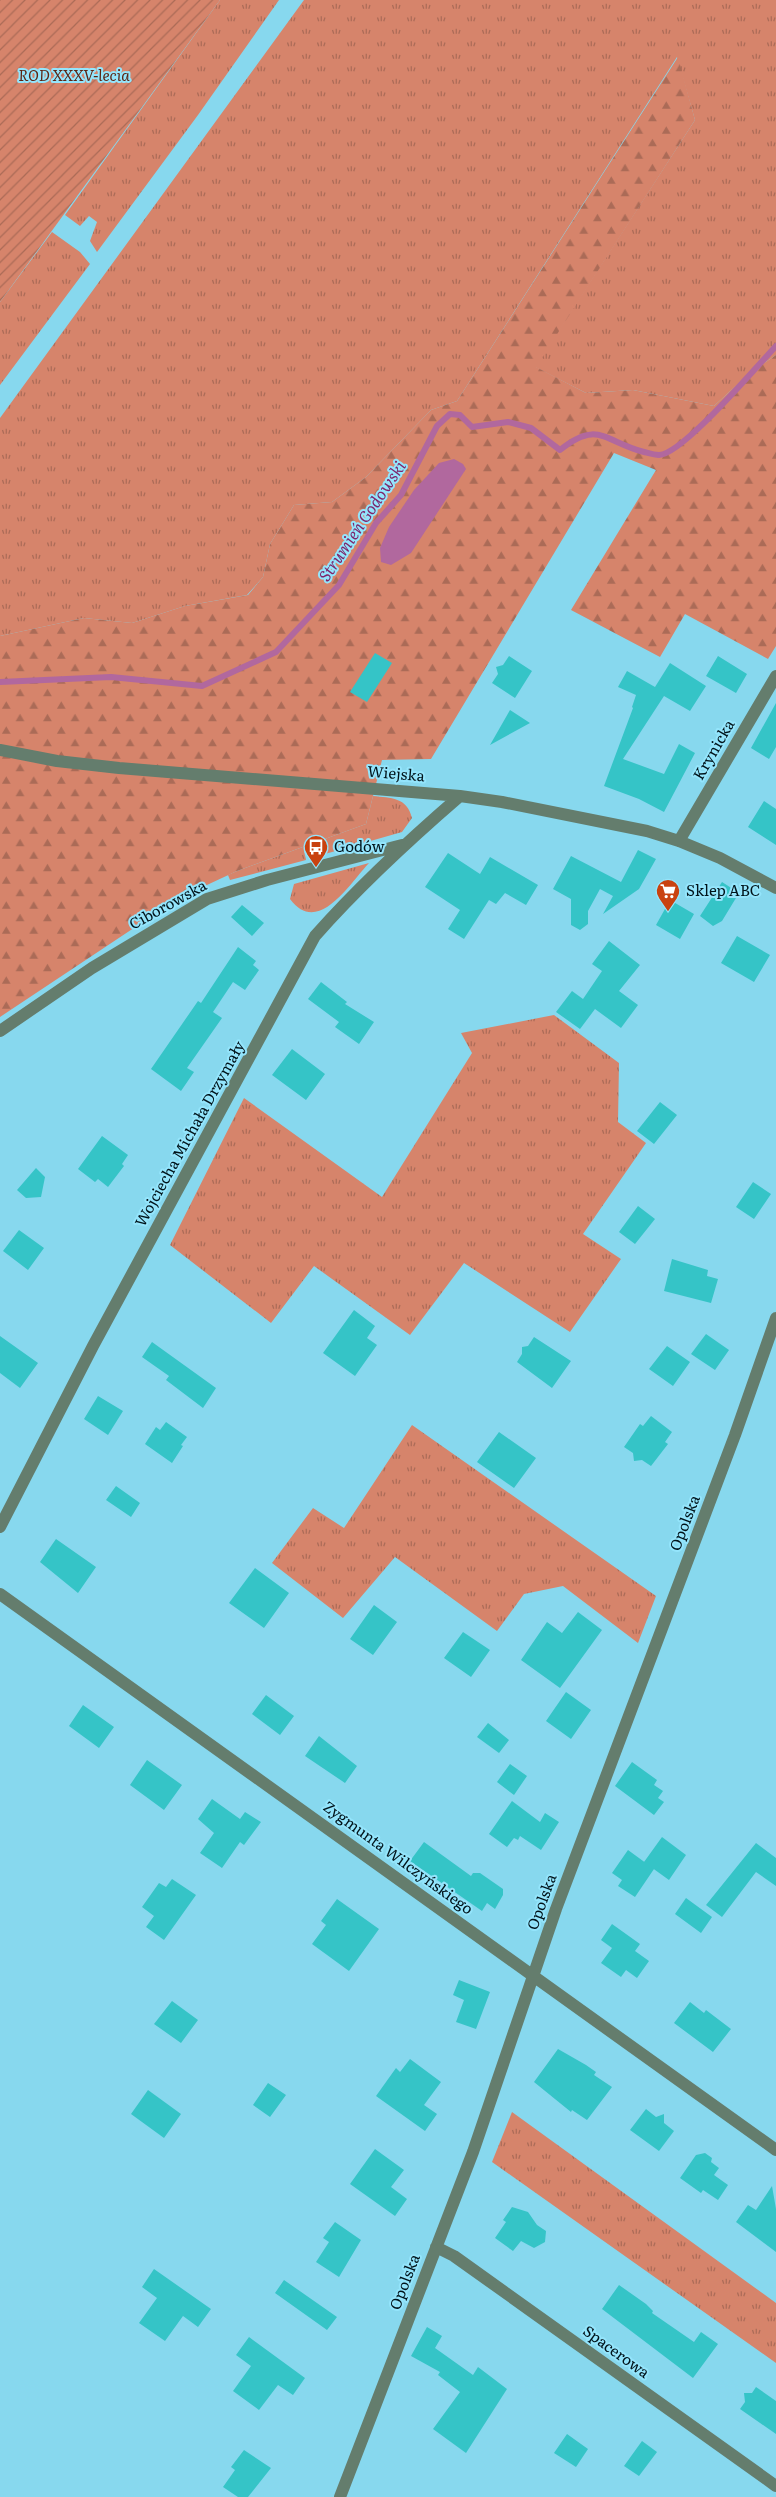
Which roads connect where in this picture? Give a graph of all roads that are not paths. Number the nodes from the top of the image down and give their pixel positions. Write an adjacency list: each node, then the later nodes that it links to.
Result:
1 (776, 676): 4 (street, Krynicka)
2 (0, 750): 3 (street, Wiejska)
3 (460, 796): 4 (street, Wiejska); 5 (street, Wojciecha Michała Drzymały)
4 (679, 841): 6 (street, Wiejska)
5 (402, 845): 7 (street, Ciborowska); 9 (street, Wojciecha Michała Drzymały)
6 (776, 888)
7 (0, 1030)
8 (776, 1318): 11 (street, Opolska)
9 (0, 1527)
10 (0, 1594): 11 (street, Zygmunta Wilczyńskiego)
11 (533, 1976): 12 (street, Zygmunta Wilczyńskiego); 13 (street, Opolska)
12 (776, 2150)
13 (436, 2247): 14 (street, Spacerowa); 15 (street, Opolska)
14 (776, 2486)
15 (340, 2497)

